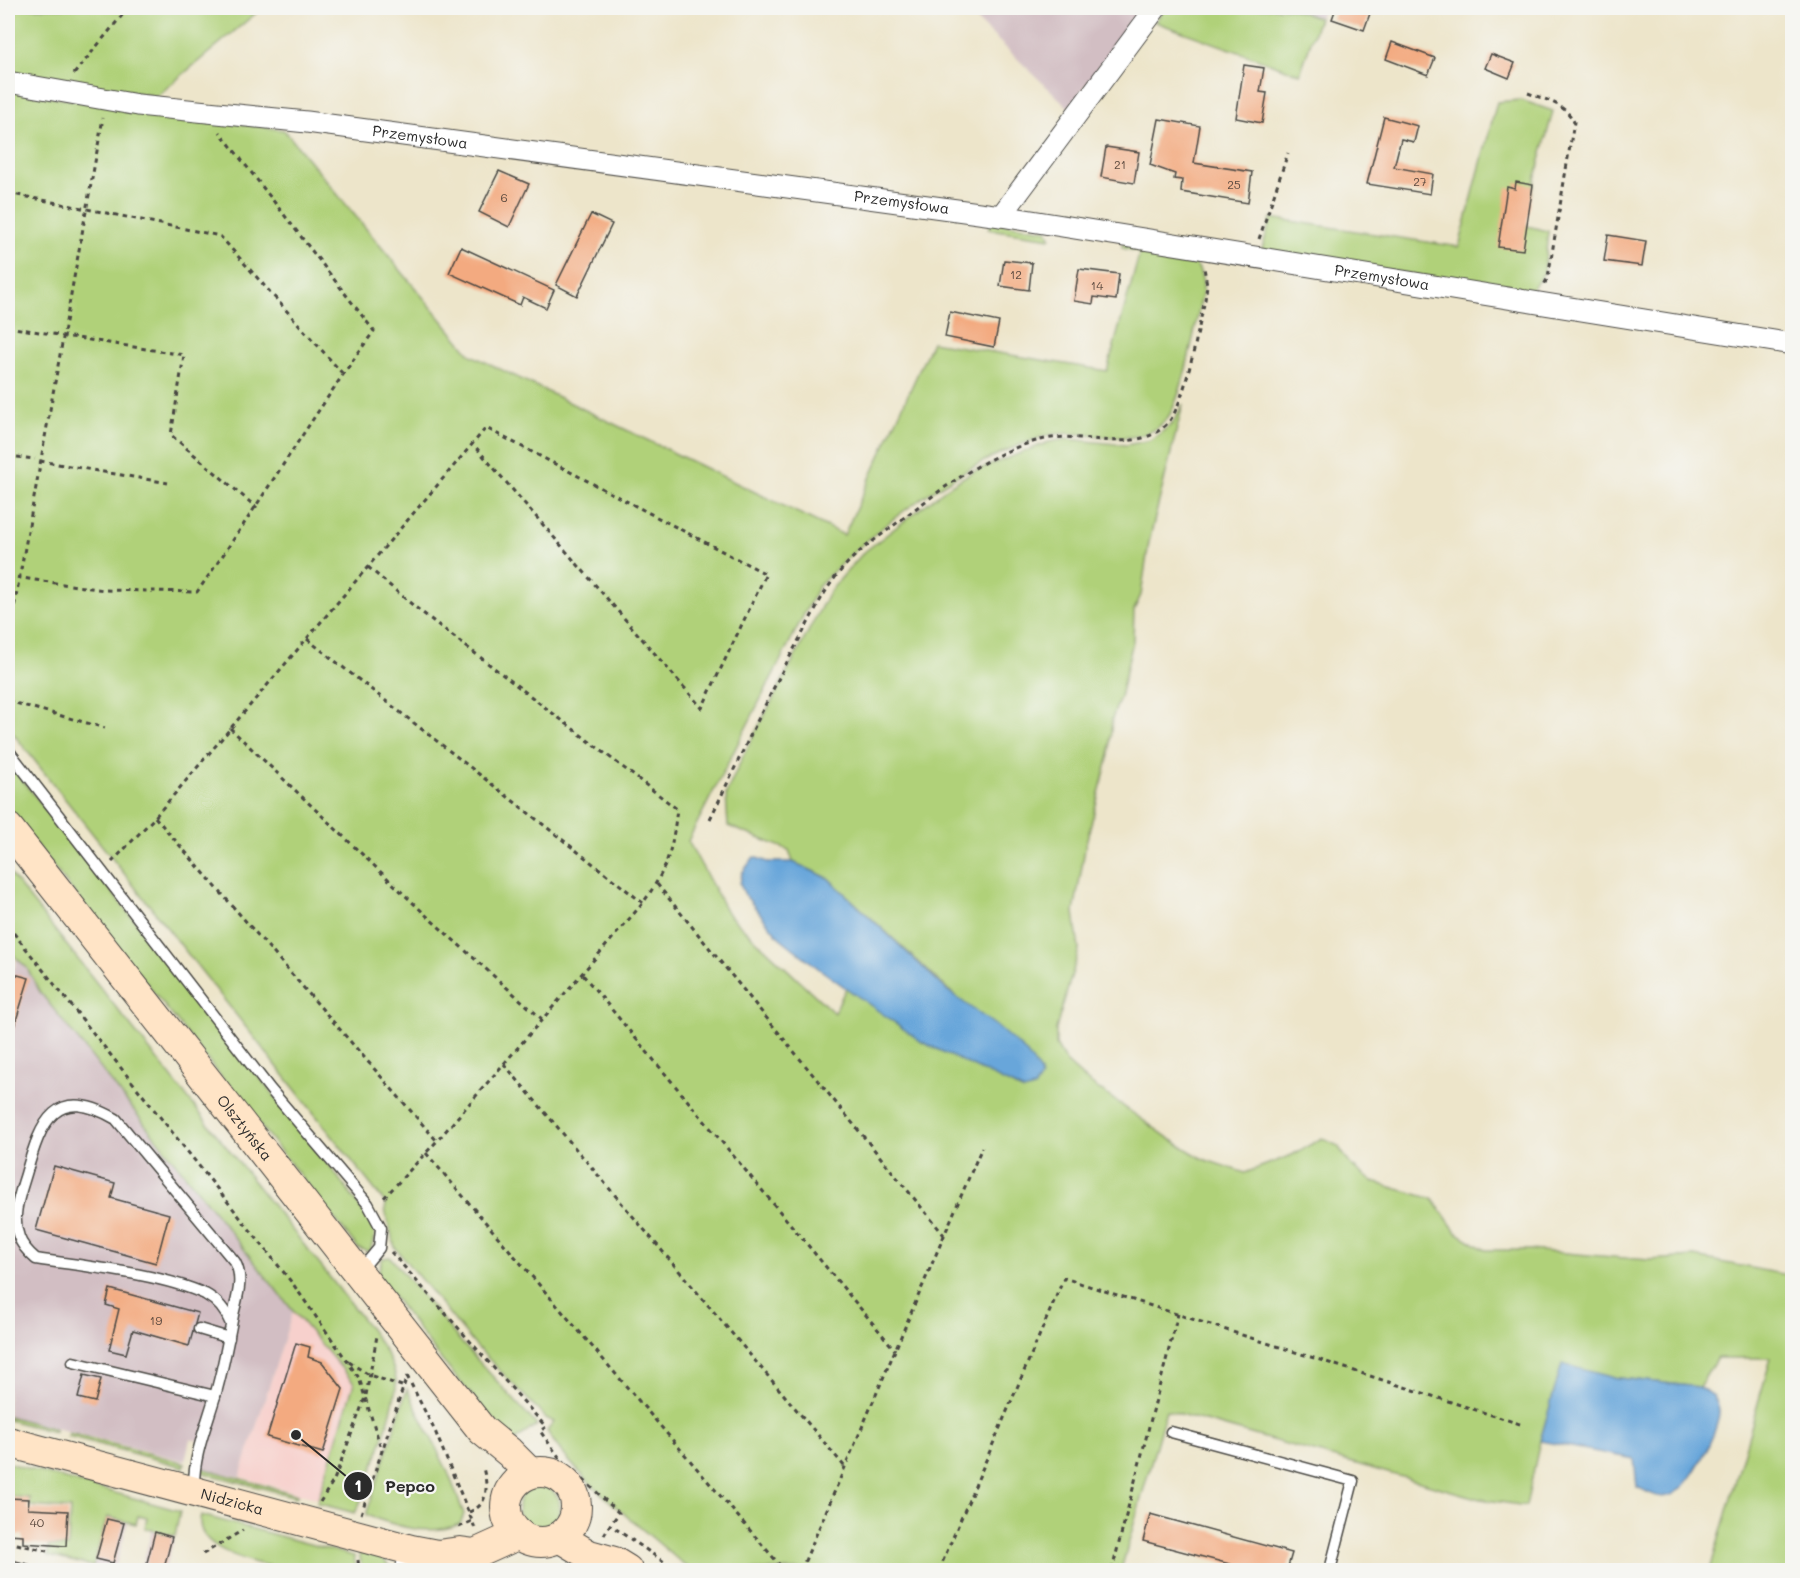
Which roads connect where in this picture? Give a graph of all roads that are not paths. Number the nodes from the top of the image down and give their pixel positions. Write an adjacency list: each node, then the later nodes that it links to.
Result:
1 (1156, 8): 3 (street)
2 (8, 82): 3 (street, Przemysłowa)
3 (1001, 216): 4 (street, Przemysłowa)
4 (1792, 344)
5 (8, 750): 7 (lane)
6 (8, 828): 7 (main road, Olsztyńska)
7 (359, 1273): 16 (main road, Olsztyńska)
8 (231, 1324): 8 (lane); 10 (lane)
9 (199, 1329): 10 (lane)
10 (229, 1338): 12 (lane)
11 (73, 1362): 12 (lane)
12 (215, 1396): 15 (lane)
13 (1171, 1432): 22 (lane)
14 (8, 1442): 15 (main road, Nidzicka)
15 (194, 1492): 19 (main road, Nidzicka)
16 (517, 1501): 17 (main road); 17 (main road); 19 (main road, Nidzicka)
17 (567, 1527): 18 (main road)
18 (615, 1556)
19 (408, 1560)
20 (8, 1565): 21 (lane)
21 (28, 1570)
22 (1330, 1570)

